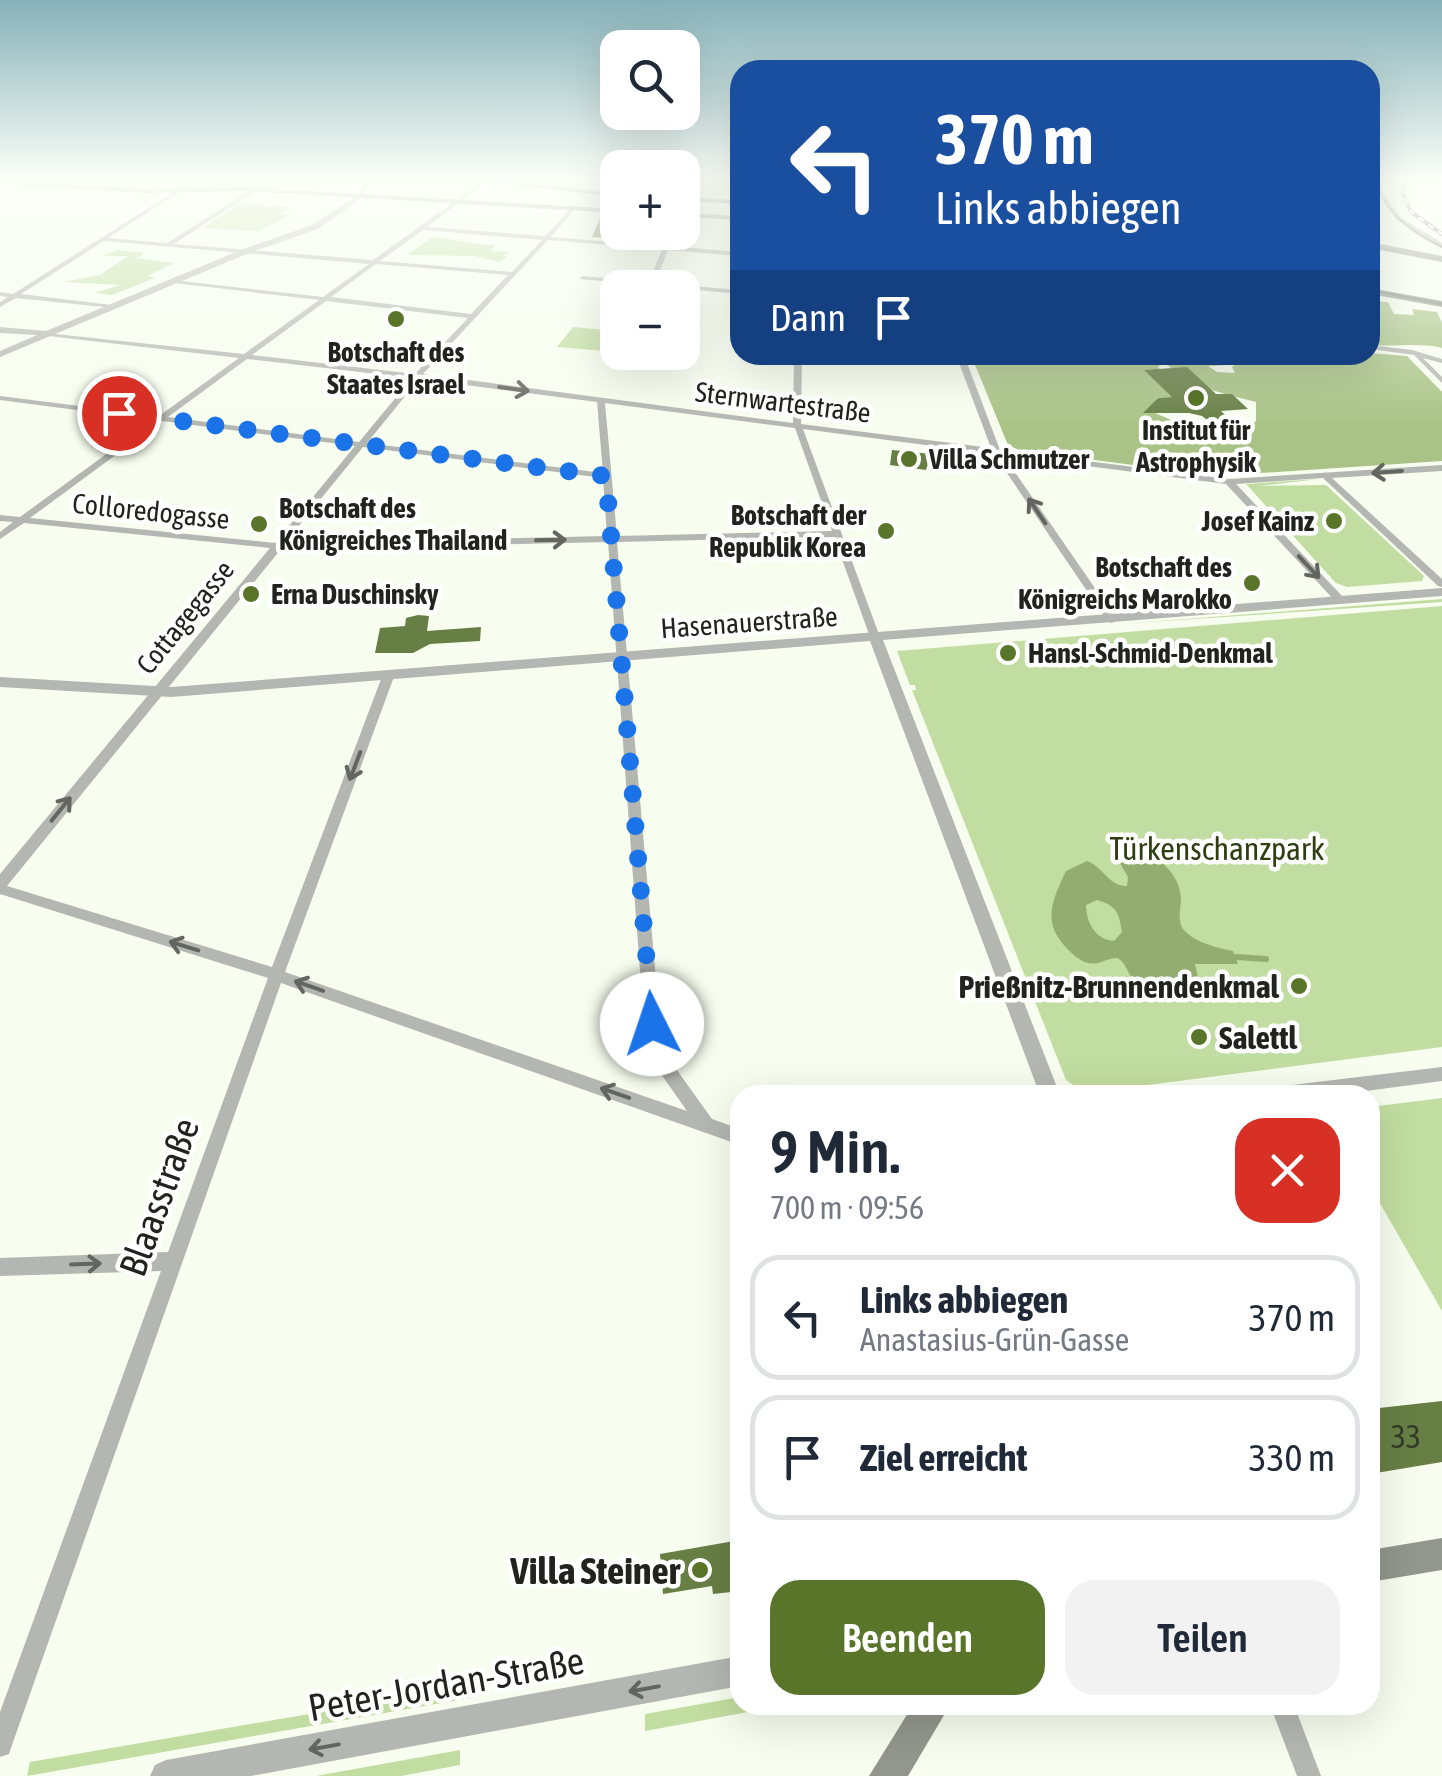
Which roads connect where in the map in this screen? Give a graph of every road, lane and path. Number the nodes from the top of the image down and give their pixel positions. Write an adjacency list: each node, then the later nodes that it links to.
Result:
1 (73, 261): 14 (street)
2 (224, 261): 9 (street)
3 (359, 261): 5 (street)
4 (525, 261): 6 (street, Cottagegasse)
5 (373, 262): 6 (street); 15 (street)
6 (513, 274): 19 (street, Cottagegasse)
7 (582, 278): 8 (street)
8 (600, 280)
9 (174, 281): 15 (street); 18 (street)
10 (700, 288): 11 (street)
11 (730, 291)
12 (1380, 292): 16 (main road)
13 (0, 294): 14 (street)
14 (18, 296): 17 (street); 18 (street)
15 (321, 300): 19 (street); 25 (street)
16 (1442, 304)
17 (0, 305)
18 (112, 307): 21 (street)
19 (472, 316): 29 (street, Cottagegasse)
20 (0, 330): 21 (street, Sternwartestraße)
21 (48, 334): 24 (street); 25 (street, Sternwartestraße)
22 (1380, 348): 23 (street)
23 (1412, 352): 26 (street); 30 (street)
24 (0, 354)
25 (243, 356): 29 (street, Sternwartestraße); 33 (street)
26 (1442, 361)
27 (798, 365): 34 (street)
28 (964, 365): 36 (street)
29 (416, 376): 32 (street, Sternwartestraße, one-way to 32); 35 (street, Cottagegasse)
30 (1442, 381)
31 (0, 398): 33 (street)
32 (601, 400): 34 (street, Sternwartestraße); 38 (street)
33 (158, 418): 35 (street); 42 (street)
34 (799, 426): 36 (street, Sternwartestraße); 43 (street)
35 (361, 444): 38 (street); 46 (street, Cottagegasse)
36 (997, 452): 40 (street, Sternwartestraße); 50 (street, one-way to 36)
37 (1442, 468): 39 (street, Sternwartestraße, one-way to 39)
38 (606, 476): 45 (street)
39 (1325, 476): 40 (street, Sternwartestraße); 47 (street)
40 (1229, 482): 49 (street, one-way to 49)
41 (0, 518): 42 (street, Colloredogasse)
42 (18, 520): 44 (street); 46 (street, Colloredogasse)
43 (838, 534): 45 (street, Colloredogasse); 51 (street)
44 (0, 536)
45 (612, 539): 46 (street, Colloredogasse, one-way to 45); 52 (street)
46 (274, 546): 55 (street, Cottagegasse)
47 (1442, 584)
48 (1442, 592): 49 (street, Hasenauerstraße)
49 (1340, 600): 50 (street, Hasenauerstraße)
50 (1112, 620): 51 (street, Hasenauerstraße)
51 (875, 637): 52 (street, Hasenauerstraße); 59 (street)
52 (622, 657): 53 (street, Hasenauerstraße); 61 (street)
53 (389, 674): 55 (street, Hasenauerstraße); 57 (street, Blaasstraße, one-way to 57)
54 (0, 682): 55 (street, Hasenauerstraße)
55 (156, 692): 56 (street, Cottagegasse, one-way to 55)
56 (0, 887): 57 (street, one-way to 56)
57 (277, 975): 61 (street, one-way to 57); 63 (street, Blaasstraße)
58 (1442, 1074): 60 (street)
59 (1046, 1085)
60 (1355, 1085)
61 (708, 1125): 62 (street)
62 (730, 1133)
63 (173, 1261): 64 (street, one-way to 63); 70 (street, Blaasstraße)
64 (0, 1267)
65 (1442, 1554): 66 (main road)
66 (1380, 1564)
67 (730, 1673): 71 (street, Peter-Jordan-Straße, one-way to 71)
68 (926, 1715): 72 (main road)
69 (1286, 1715): 73 (street)
70 (0, 1746)
71 (166, 1776)
72 (887, 1776)
73 (1308, 1776)

